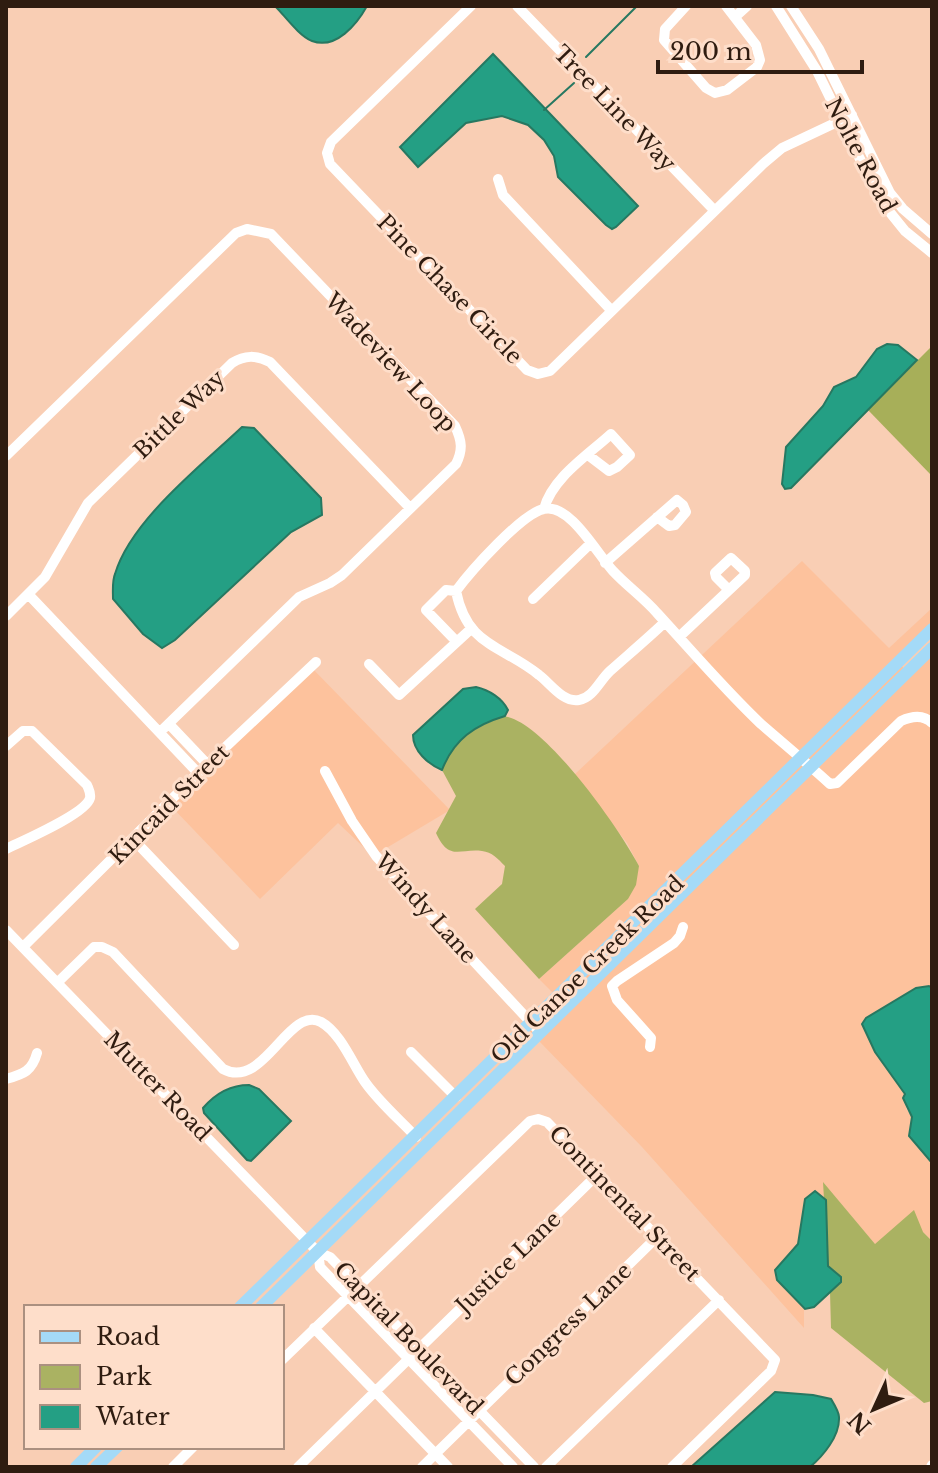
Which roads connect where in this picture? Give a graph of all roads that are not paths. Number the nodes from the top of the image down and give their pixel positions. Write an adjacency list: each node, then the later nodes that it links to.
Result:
1 (471, 6): 14 (street, Pine Chase Circle)
2 (517, 6): 11 (street, Tree Line Way)
3 (686, 6): 7 (street)
4 (747, 6): 7 (street)
5 (776, 6): 9 (street, Nolte Road)
6 (788, 6): 8 (street, Nolte Road)
7 (734, 10)
8 (852, 115): 9 (street, Pine Chase Circle); 12 (street, Nolte Road)
9 (840, 119): 11 (street, Pine Chase Circle); 13 (street, Nolte Road)
10 (498, 179): 14 (street)
11 (714, 210): 14 (street, Pine Chase Circle)
12 (932, 234)
13 (932, 253)
14 (611, 310)
15 (588, 455): 18 (street)
16 (6, 456): 17 (street, Wadeview Loop)
17 (410, 508): 24 (street, Bittle Way); 37 (street, Wadeview Loop)
18 (544, 509): 20 (street); 23 (street)
19 (657, 517): 19 (street); 21 (street)
20 (590, 544): 21 (street); 25 (street)
21 (605, 563): 27 (street)
22 (729, 590): 30 (street)
23 (456, 591): 28 (street); 31 (street)
24 (29, 595): 26 (street, Bittle Way); 38 (street)
25 (533, 599)
26 (6, 616)
27 (665, 622): 28 (street); 30 (street)
28 (472, 628): 31 (street)
29 (932, 629): 35 (main road, Old Canoe Creek Road)
30 (679, 637): 40 (street)
31 (457, 642): 34 (street)
32 (932, 648): 35 (main road, Old Canoe Creek Road)
33 (316, 662): 41 (street, Kincaid Street)
34 (369, 664)
35 (906, 665): 40 (main road, Old Canoe Creek Road); 42 (main road, Old Canoe Creek Road)
36 (932, 723): 42 (street)
37 (169, 724): 38 (street, Wadeview Loop); 41 (street)
38 (160, 732): 44 (street)
39 (6, 746): 46 (street)
40 (802, 757): 42 (street); 52 (main road, Old Canoe Creek Road)
41 (207, 764): 44 (street, Kincaid Street)
42 (811, 767): 53 (main road, Old Canoe Creek Road)
43 (325, 771): 52 (street, Windy Lane)
44 (198, 773): 45 (street, Kincaid Street)
45 (133, 839): 49 (street); 50 (street, Kincaid Street)
46 (6, 849)
47 (683, 927): 54 (street)
48 (6, 930): 50 (street, Mutter Road)
49 (234, 945)
50 (23, 947): 51 (street, Mutter Road)
51 (58, 982): 59 (street); 62 (street, Mutter Road)
52 (531, 1023): 53 (street, Windy Lane); 58 (main road, Old Canoe Creek Road)
53 (541, 1034): 62 (main road, Old Canoe Creek Road)
54 (650, 1047)
55 (411, 1052): 58 (street)
56 (37, 1053): 57 (street)
57 (6, 1079)
58 (456, 1097): 59 (main road, Old Canoe Creek Road)
59 (416, 1137): 62 (main road, Old Canoe Creek Road)
60 (597, 1175): 61 (street, Continental Street); 63 (street, Continental Street); 69 (street, Justice Lane)
61 (657, 1237): 65 (street, Continental Street); 73 (street, Congress Lane)
62 (313, 1247): 63 (street, Capital Boulevard); 64 (street, Capital Boulevard); 66 (main road, Old Canoe Creek Road); 67 (main road, Old Canoe Creek Road)
63 (358, 1286): 64 (street, Continental Street); 69 (street, Capital Boulevard)
64 (348, 1295): 68 (street, Continental Street); 71 (street, Capital Boulevard)
65 (719, 1300): 87 (street); 88 (street, Continental Street)
66 (242, 1305)
67 (263, 1305)
68 (314, 1328): 70 (street, Continental Street); 72 (street)
69 (419, 1349): 71 (street, Justice Lane); 73 (street, Capital Boulevard)
70 (284, 1358)
71 (409, 1359): 72 (street, Justice Lane); 74 (street, Capital Boulevard)
72 (376, 1392): 78 (street); 82 (street, Justice Lane)
73 (480, 1411): 74 (street, Congress Lane); 86 (street, Capital Boulevard)
74 (469, 1422): 78 (street, Congress Lane); 85 (street, Capital Boulevard)
75 (94, 1449): 79 (main road)
76 (115, 1449): 80 (main road)
77 (191, 1449): 81 (street)
78 (436, 1454): 83 (street, Congress Lane); 84 (street)
79 (76, 1467)
80 (96, 1467)
81 (173, 1467)
82 (298, 1467)
83 (422, 1467)
84 (448, 1467)
85 (513, 1467)
86 (534, 1467)
87 (546, 1467)
88 (672, 1467)

